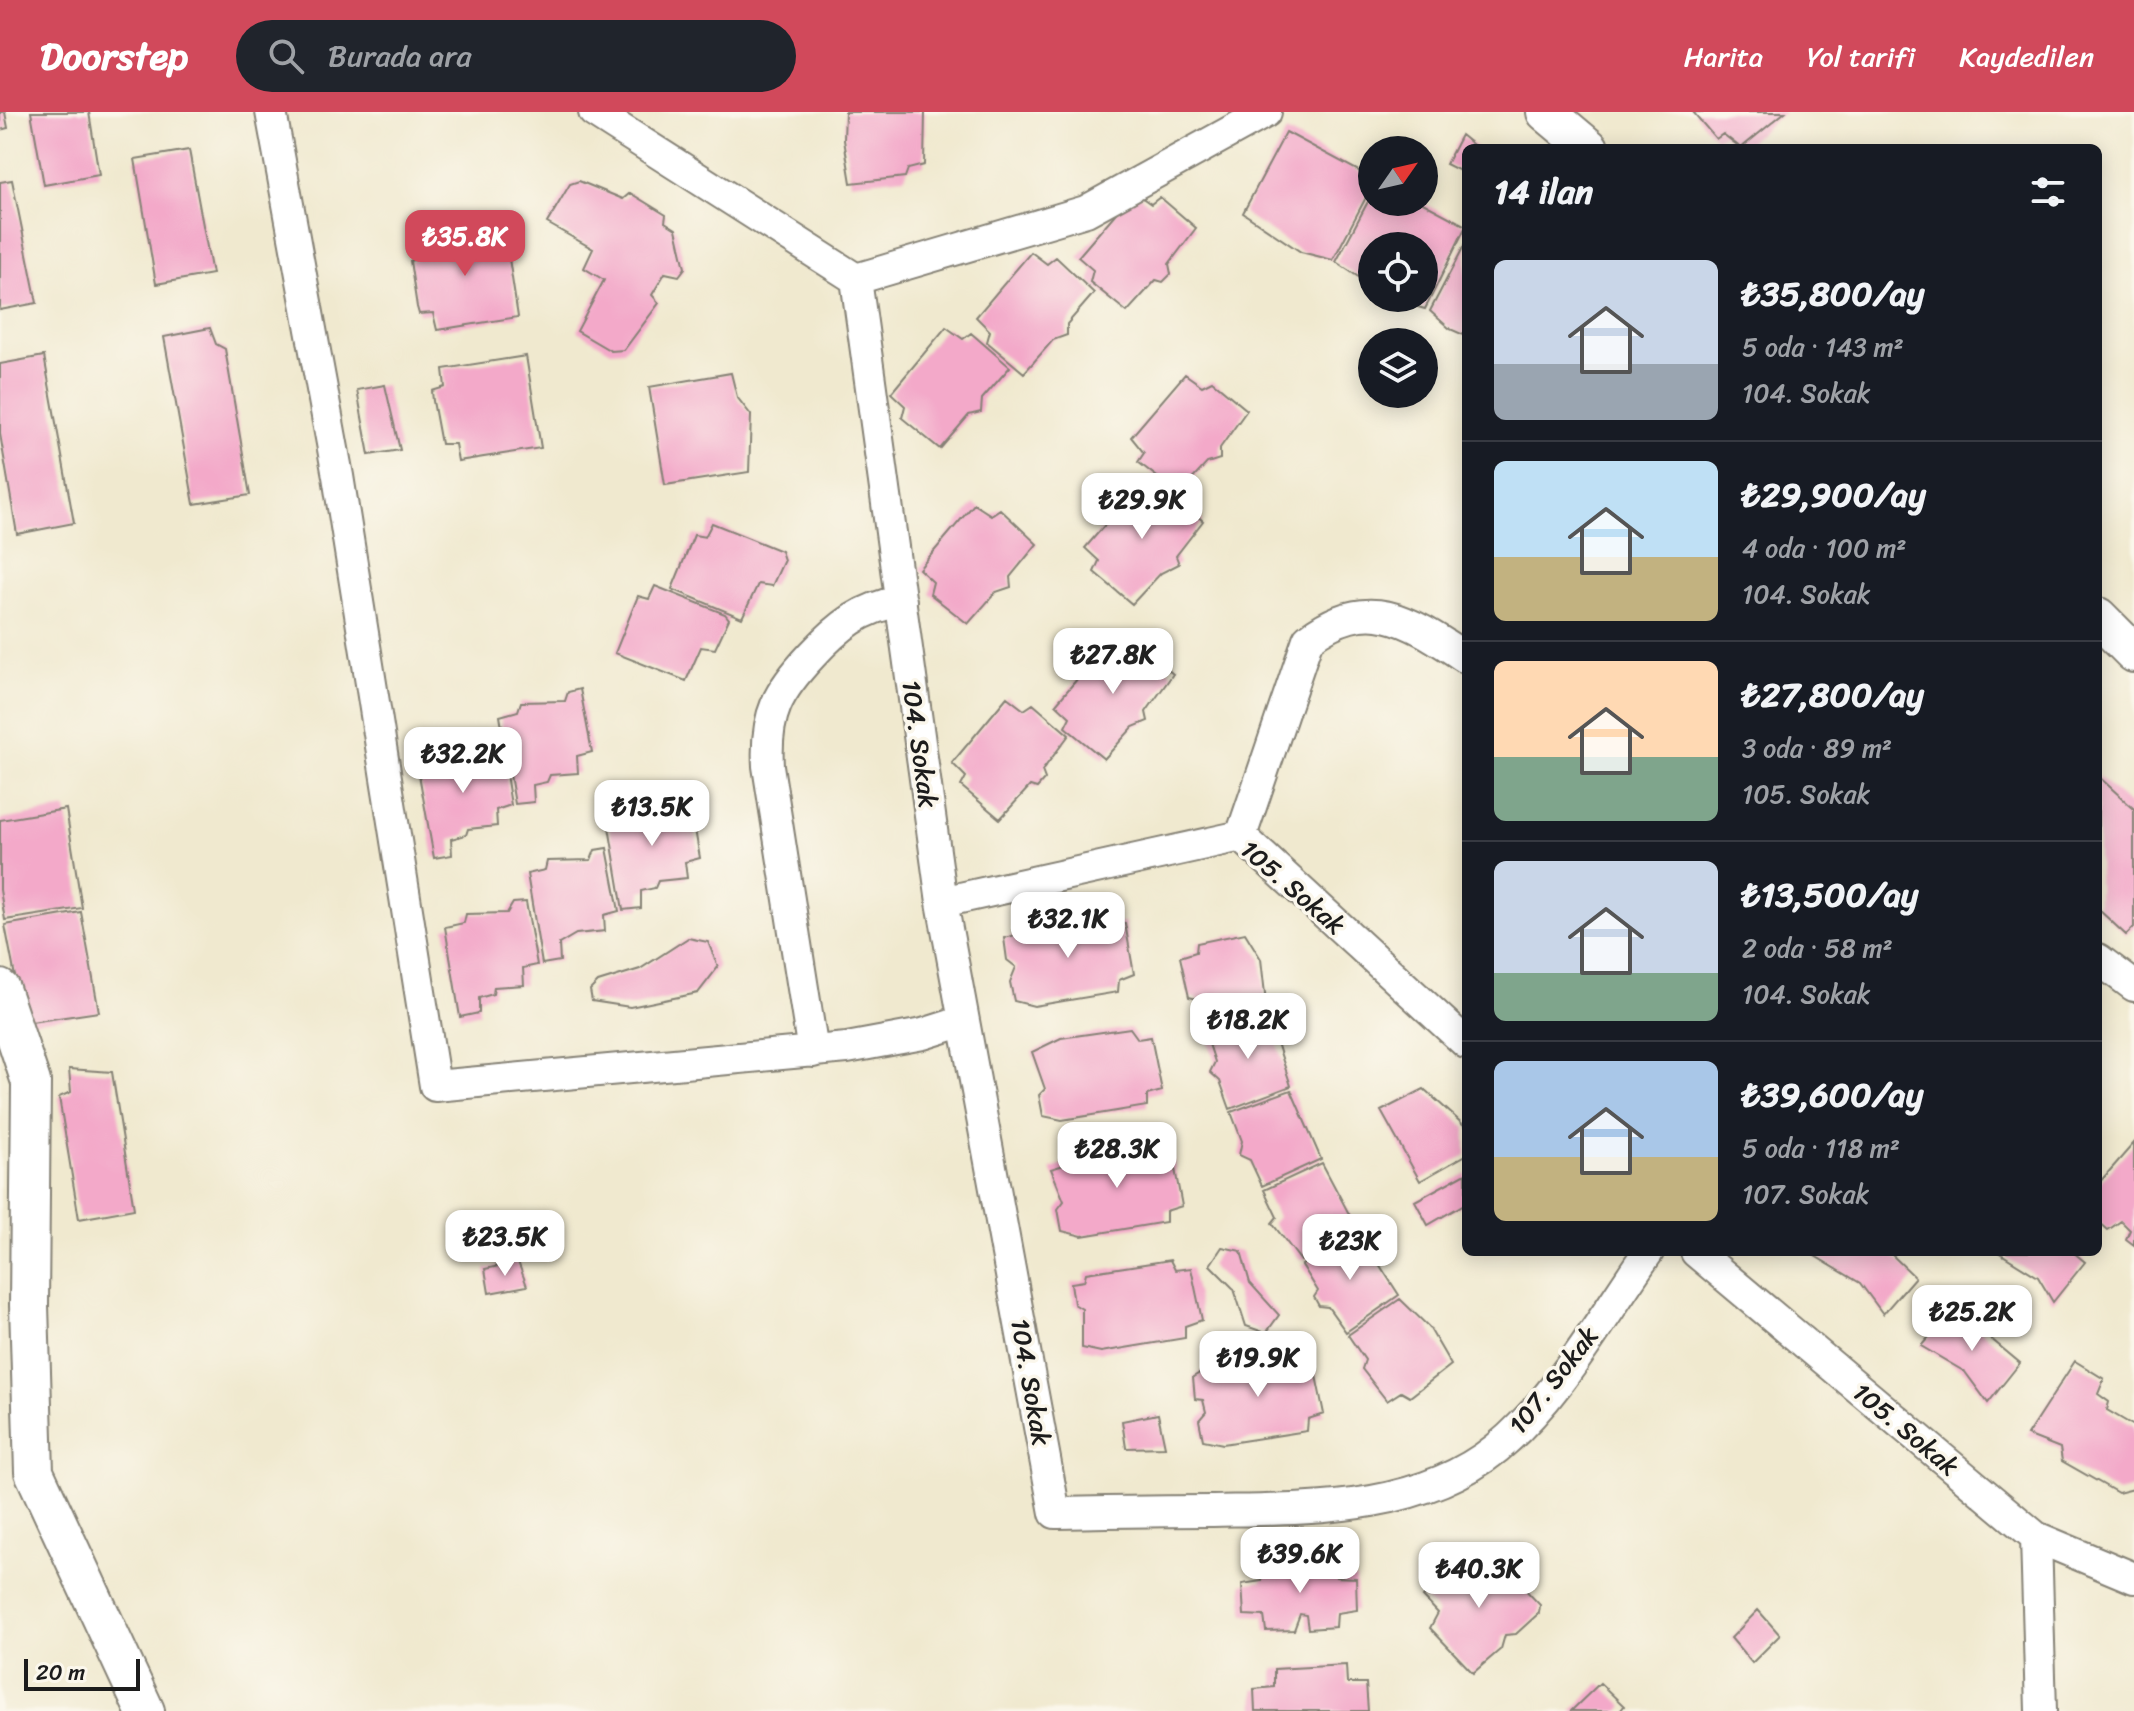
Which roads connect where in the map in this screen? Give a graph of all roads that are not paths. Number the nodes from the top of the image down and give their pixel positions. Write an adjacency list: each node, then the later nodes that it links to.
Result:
1 (271, 112): 18 (street)
2 (594, 112): 6 (street)
3 (1266, 112): 6 (street)
4 (1546, 112): 5 (street)
5 (1584, 144)
6 (856, 279): 7 (street, 104. Sokak)
7 (901, 601): 12 (street, 104. Sokak); 18 (street)
8 (2102, 621): 9 (street)
9 (2134, 653)
10 (1462, 655): 11 (street)
11 (1241, 836): 12 (street, 105. Sokak); 17 (street, 105. Sokak)
12 (942, 902): 16 (street, 104. Sokak)
13 (2102, 962): 14 (street)
14 (2134, 986)
15 (0, 989): 24 (street)
16 (964, 1021): 18 (street); 21 (street, 104. Sokak)
17 (1462, 1039)
18 (813, 1052)
19 (1645, 1256): 21 (street, 107. Sokak)
20 (1701, 1256): 22 (street, 105. Sokak)
21 (1055, 1513)
22 (2036, 1537): 23 (street, 105. Sokak); 25 (street)
23 (2134, 1578)
24 (145, 1711)
25 (2041, 1711)

